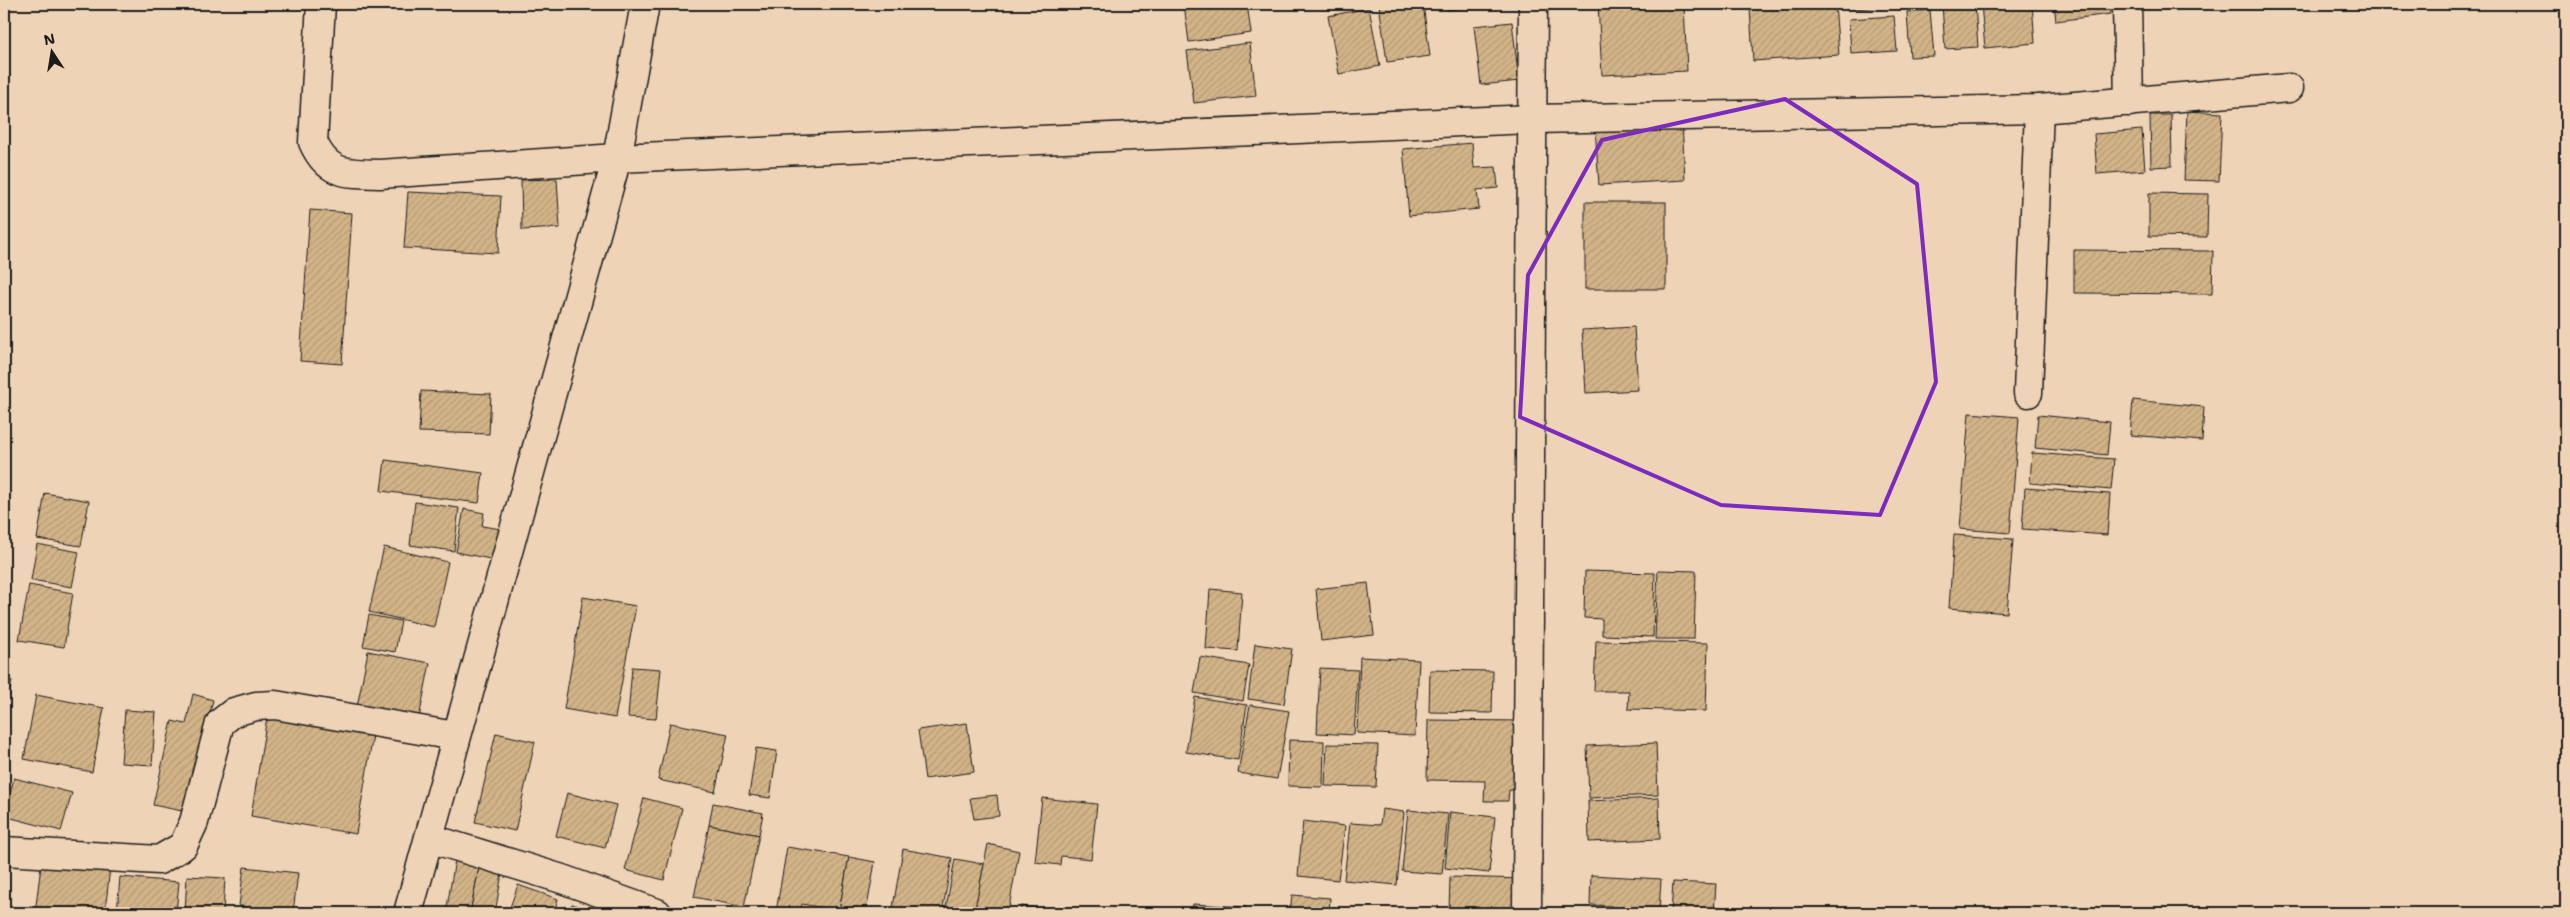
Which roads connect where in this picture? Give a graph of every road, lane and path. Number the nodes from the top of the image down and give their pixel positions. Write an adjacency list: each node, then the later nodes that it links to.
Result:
1 (321, 4): 9 (street)
2 (645, 4): 9 (street)
3 (1533, 4): 8 (street)
4 (2127, 4): 6 (street)
5 (2289, 88): 6 (street)
6 (2130, 102): 7 (street)
7 (2039, 109): 8 (street); 10 (street)
8 (1534, 119): 9 (street); 16 (street)
9 (617, 158): 11 (street)
10 (2028, 393)
11 (455, 736): 12 (street); 13 (street)
12 (429, 838): 14 (street); 15 (street)
13 (4, 851)
14 (408, 913)
15 (657, 913)
16 (1527, 913)

